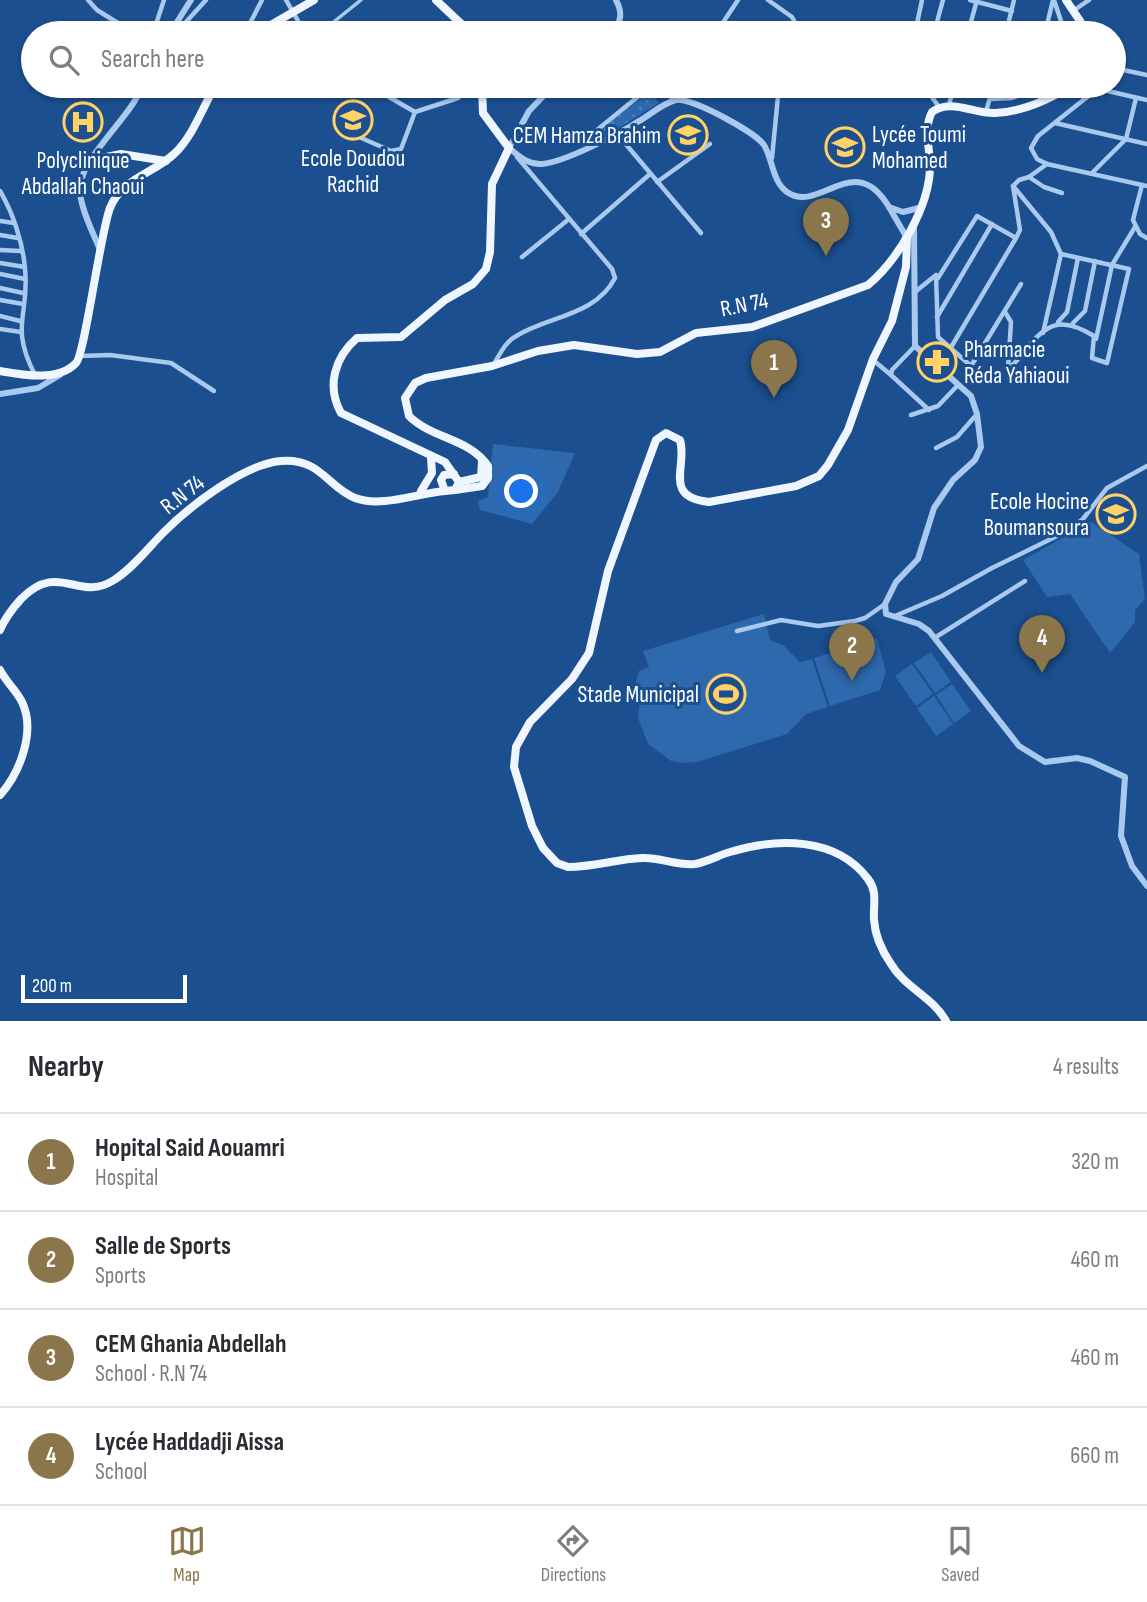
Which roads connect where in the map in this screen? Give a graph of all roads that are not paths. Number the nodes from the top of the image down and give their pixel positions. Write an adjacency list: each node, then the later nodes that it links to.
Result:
1 (88, 0): 24 (street)
2 (164, 0): 25 (street)
3 (191, 0): 26 (street)
4 (206, 0): 27 (street)
5 (262, 0): 28 (street)
6 (286, 0): 23 (street)
7 (314, 0): 23 (main road)
8 (361, 0): 31 (street)
9 (436, 0): 32 (main road)
10 (617, 0): 33 (street)
11 (738, 0): 34 (street)
12 (768, 0): 35 (street)
13 (922, 0): 36 (street)
14 (943, 0): 37 (street)
15 (970, 0): 20 (street)
16 (1014, 0): 21 (street)
17 (1053, 0): 40 (street); 41 (street)
18 (1066, 0): 22 (main road)
19 (1089, 0): 22 (street)
20 (977, 1): 21 (street); 38 (street)
21 (1012, 11): 39 (street)
22 (1073, 11): 42 (main road)
23 (294, 12): 29 (main road); 30 (street)
24 (115, 21)
25 (157, 21)
26 (178, 21)
27 (187, 21)
28 (251, 21)
29 (279, 21)
30 (299, 21)
31 (335, 21)
32 (458, 21)
33 (620, 21)
34 (724, 21)
35 (794, 21)
36 (918, 21)
37 (937, 21)
38 (971, 21)
39 (1009, 21)
40 (1048, 21)
41 (1061, 21)
42 (1080, 21)
43 (1126, 71): 44 (street)
44 (1147, 75)
45 (1126, 95): 60 (street)
46 (136, 98): 75 (street)
47 (208, 98): 76 (main road)
48 (391, 98): 65 (street)
49 (458, 98): 65 (street)
50 (482, 98): 74 (main road)
51 (541, 98): 74 (street)
52 (636, 98): 71 (street)
53 (672, 98): 63 (street)
54 (778, 98): 78 (street)
55 (936, 98): 64 (street)
56 (948, 98): 64 (street)
57 (1008, 98): 61 (street)
58 (1045, 98): 66 (main road)
59 (1085, 98): 67 (street)
60 (1136, 98): 62 (street); 70 (street)
61 (990, 99): 66 (street)
62 (1147, 100)
63 (668, 103): 68 (street); 78 (street)
64 (944, 106): 66 (main road); 89 (main road, R.N 74)
65 (415, 112): 69 (street)
66 (985, 113)
67 (1054, 123): 70 (street); 77 (street)
68 (618, 135): 71 (street); 80 (street)
69 (359, 137)
70 (1126, 139): 73 (street); 79 (street)
71 (597, 143): 74 (street)
72 (710, 144): 82 (street)
73 (1147, 144)
74 (509, 148): 91 (street); 149 (main road)
75 (92, 160): 76 (main road); 105 (street)
76 (166, 161): 105 (main road)
77 (1047, 164): 79 (street); 81 (street)
78 (772, 165): 88 (street)
79 (1091, 173): 83 (street)
80 (650, 174): 82 (street); 98 (street)
81 (1029, 177): 84 (street); 86 (street)
82 (657, 182): 97 (street)
83 (1144, 185): 96 (street)
84 (1013, 187): 102 (street); 107 (street)
85 (0, 191): 90 (street)
86 (1062, 193)
87 (0, 207): 90 (street)
88 (889, 207): 89 (street); 101 (street)
89 (919, 208): 92 (main road, R.N 74)
90 (9, 209): 94 (street)
91 (569, 219): 98 (street); 108 (street)
92 (914, 220): 101 (main road, R.N 74); 120 (street)
93 (0, 221): 94 (street)
94 (14, 223): 100 (street)
95 (992, 224): 102 (street); 115 (street); 125 (street)
96 (1135, 227): 103 (street); 112 (street)
97 (701, 233)
98 (581, 234): 137 (street)
99 (0, 235): 100 (street)
100 (18, 238): 106 (street)
101 (907, 238): 136 (main road); 137 (main road, R.N 74)
102 (1016, 238): 134 (street)
103 (1147, 238)
104 (0, 250): 106 (street)
105 (100, 250): 135 (main road)
106 (21, 251): 113 (street)
107 (1060, 254): 109 (street); 131 (street)
108 (522, 257)
109 (1078, 258): 110 (street); 128 (street)
110 (1095, 261): 112 (street); 127 (street)
111 (0, 263): 113 (street)
112 (1112, 265): 132 (street); 132 (street)
113 (25, 267): 116 (street)
114 (0, 275): 116 (street)
115 (938, 278): 120 (street); 125 (street)
116 (25, 279): 119 (street)
117 (1021, 284): 123 (street)
118 (0, 288): 119 (street)
119 (23, 293): 122 (street)
120 (915, 293): 133 (street)
121 (0, 300): 122 (street)
122 (23, 304): 126 (street)
123 (1004, 312): 131 (street); 134 (street)
124 (0, 316): 126 (street)
125 (937, 317): 134 (street)
126 (20, 321): 130 (street)
127 (1073, 324): 128 (street); 132 (street)
128 (1055, 325): 131 (street)
129 (0, 329): 130 (street)
130 (21, 332): 141 (street)
131 (1043, 332)
132 (1096, 340)
133 (915, 346): 140 (street); 142 (street)
134 (950, 349)
135 (81, 356): 139 (main road); 143 (street)
136 (873, 359): 140 (street); 162 (main road)
137 (492, 366): 151 (main road, R.N 74)
138 (0, 370): 141 (main road)
139 (66, 371): 141 (main road); 144 (street)
140 (891, 375): 145 (street)
141 (36, 376)
142 (958, 385): 145 (street); 146 (street)
143 (214, 391)
144 (0, 394)
145 (929, 410): 147 (street)
146 (977, 414): 148 (street); 154 (street)
147 (911, 415)
148 (936, 448)
149 (428, 454): 151 (main road); 152 (main road)
150 (1147, 467): 155 (street)
151 (450, 482): 152 (main road, R.N 74)
152 (417, 493): 156 (main road, R.N 74)
153 (1025, 581): 158 (street)
154 (885, 604): 155 (street); 157 (street)
155 (891, 618): 158 (street)
156 (0, 630)
157 (737, 631)
158 (936, 638): 161 (street)
159 (0, 670): 160 (main road)
160 (0, 795)
161 (1147, 886)
162 (946, 1021)

